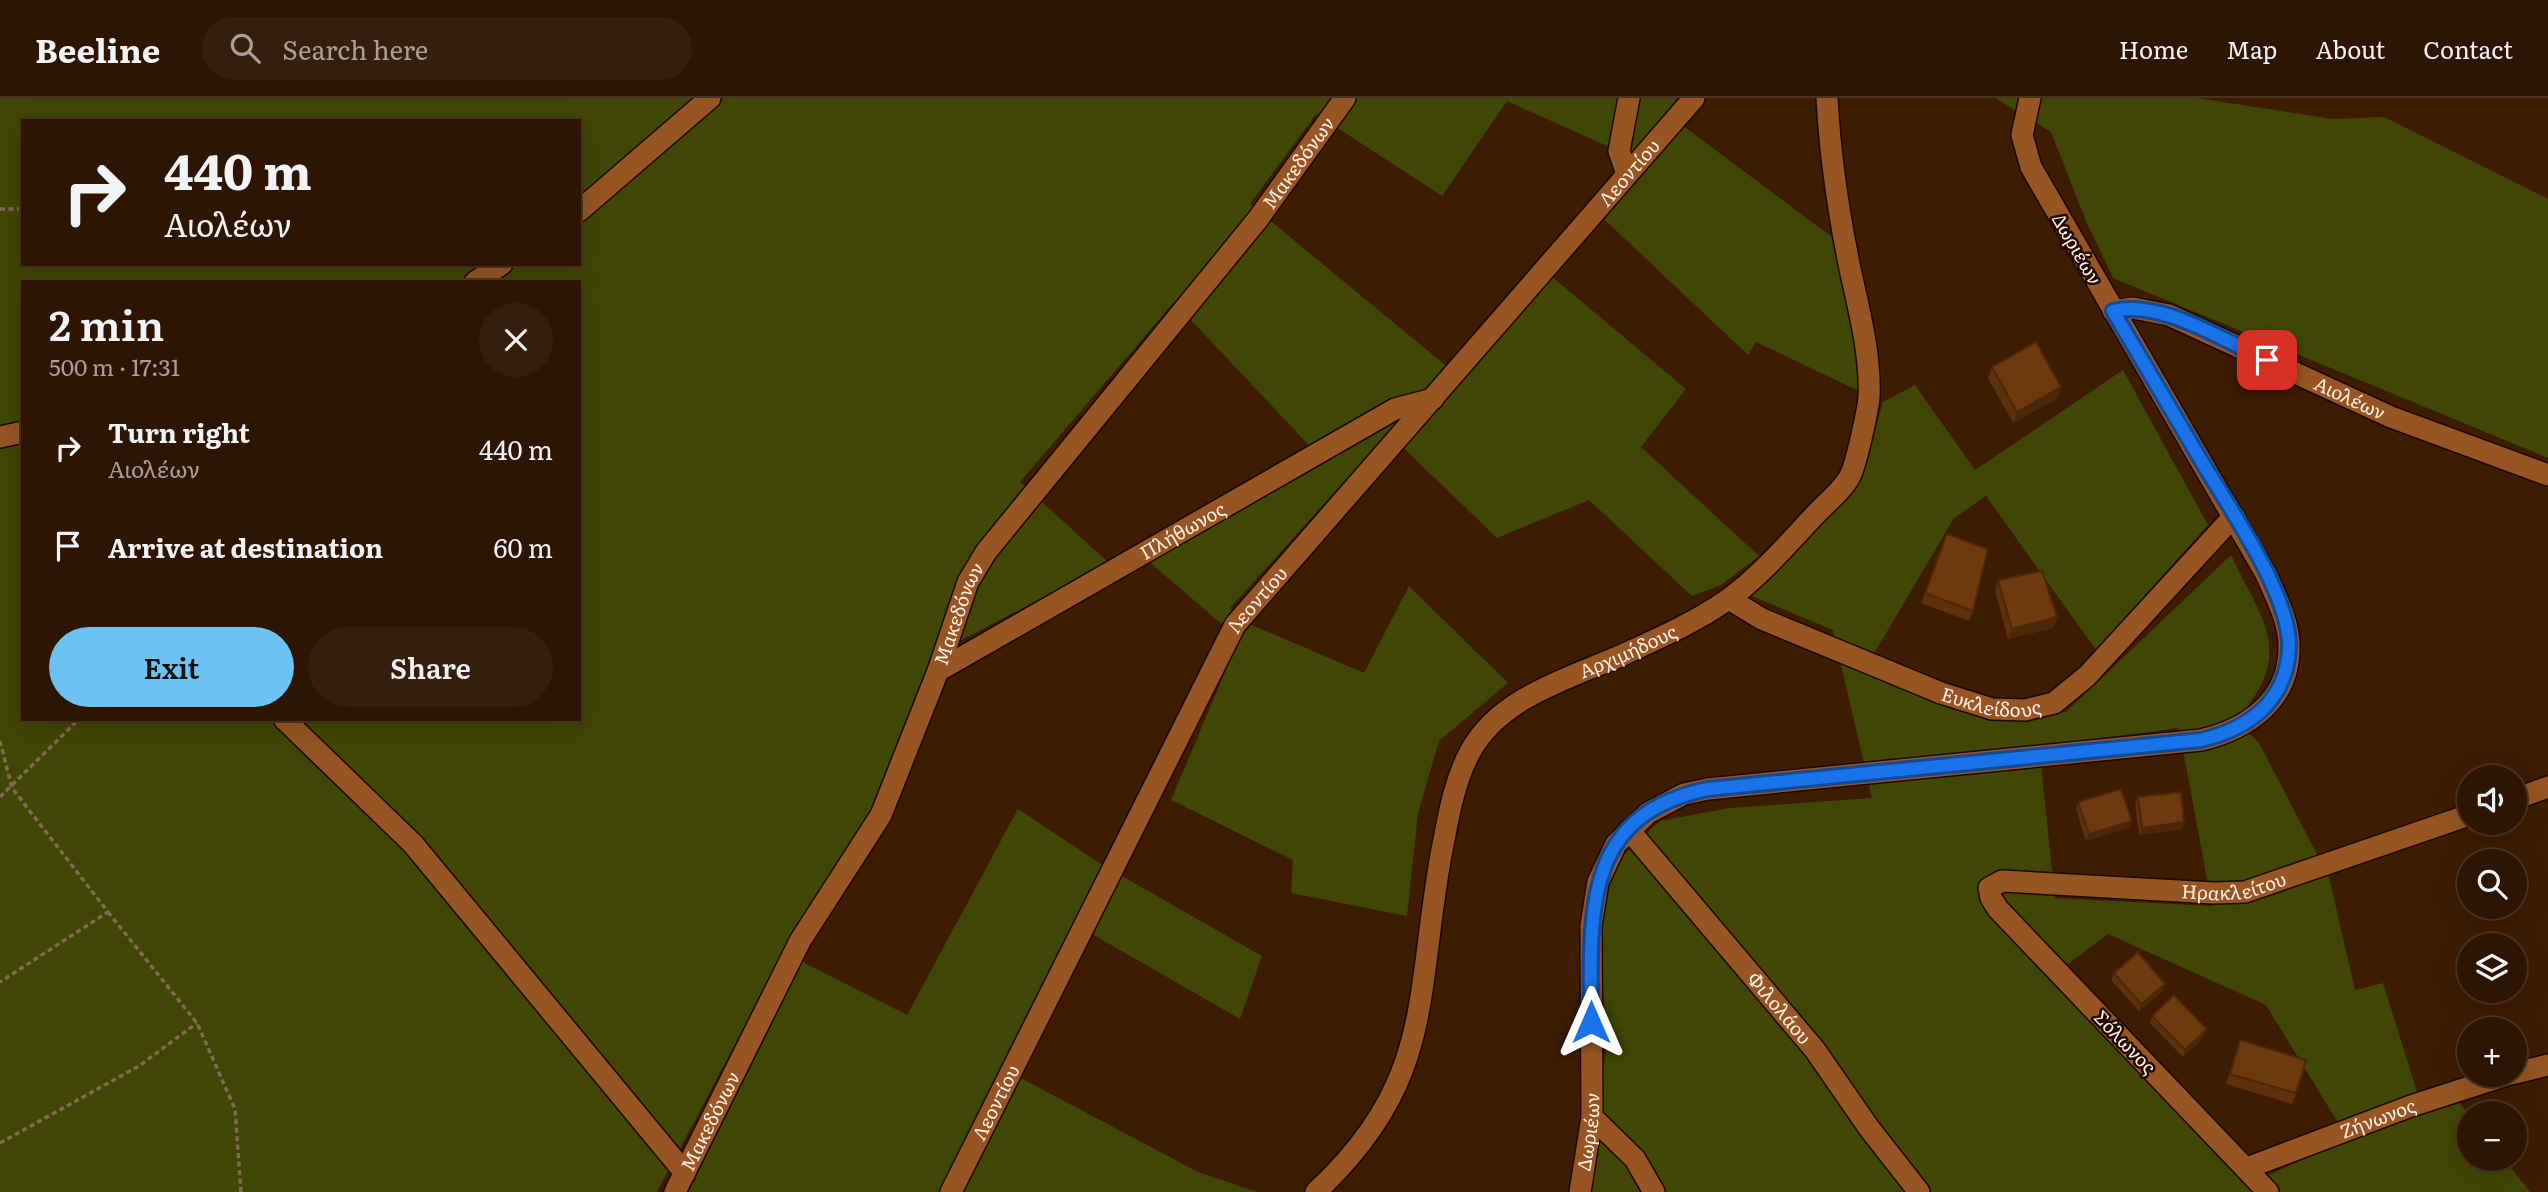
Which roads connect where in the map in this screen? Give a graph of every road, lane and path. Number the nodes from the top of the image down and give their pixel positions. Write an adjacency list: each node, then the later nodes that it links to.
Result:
1 (710, 98): 10 (street)
2 (1345, 98): 18 (street, Μακεδόνων)
3 (1629, 98): 7 (street)
4 (1694, 98): 7 (street, Λεοντίου)
5 (1826, 98): 17 (street, Αρχιμήδους)
6 (2030, 98): 13 (street, Δωριέων)
7 (1627, 174): 14 (street, Λεοντίου)
8 (0, 209): 9 (path)
9 (21, 209)
10 (581, 209)
11 (499, 266): 12 (street)
12 (478, 280)
13 (2113, 311): 15 (street, Αιολέων); 16 (street, Δωριέων)
14 (1433, 400): 18 (street, Πλήθωνος); 40 (street, Λεοντίου)
15 (2548, 475)
16 (2234, 516): 17 (street, Ευκλείδους); 27 (street, Δωριέων)
17 (1729, 599): 41 (street, Αρχιμήδους)
18 (938, 671): 38 (street, Μακεδόνων)
19 (77, 721): 23 (path)
20 (286, 721): 38 (street)
21 (0, 741): 23 (path)
22 (2548, 787): 24 (street)
23 (12, 788): 25 (path); 29 (path)
24 (2527, 795)
25 (0, 797)
26 (2457, 819): 28 (street, Ηρακλείτου)
27 (1629, 830): 35 (street, Δωριέων); 44 (street, Φιλολάου)
28 (1989, 888): 37 (street, Σόλωνος)
29 (108, 912): 30 (path); 31 (path)
30 (0, 982)
31 (197, 1023): 36 (path); 39 (path)
32 (2548, 1065): 33 (street, Ζήνωνος)
33 (2527, 1070)
34 (2470, 1087): 37 (street, Ζήνωνος)
35 (1592, 1117): 42 (street, Δωριέων); 43 (street)
36 (0, 1143)
37 (2247, 1168): 45 (street, Σόλωνος)
38 (680, 1183)
39 (241, 1192)
40 (951, 1192)
41 (1316, 1192)
42 (1580, 1192)
43 (1654, 1192)
44 (1919, 1192)
45 (2269, 1192)

